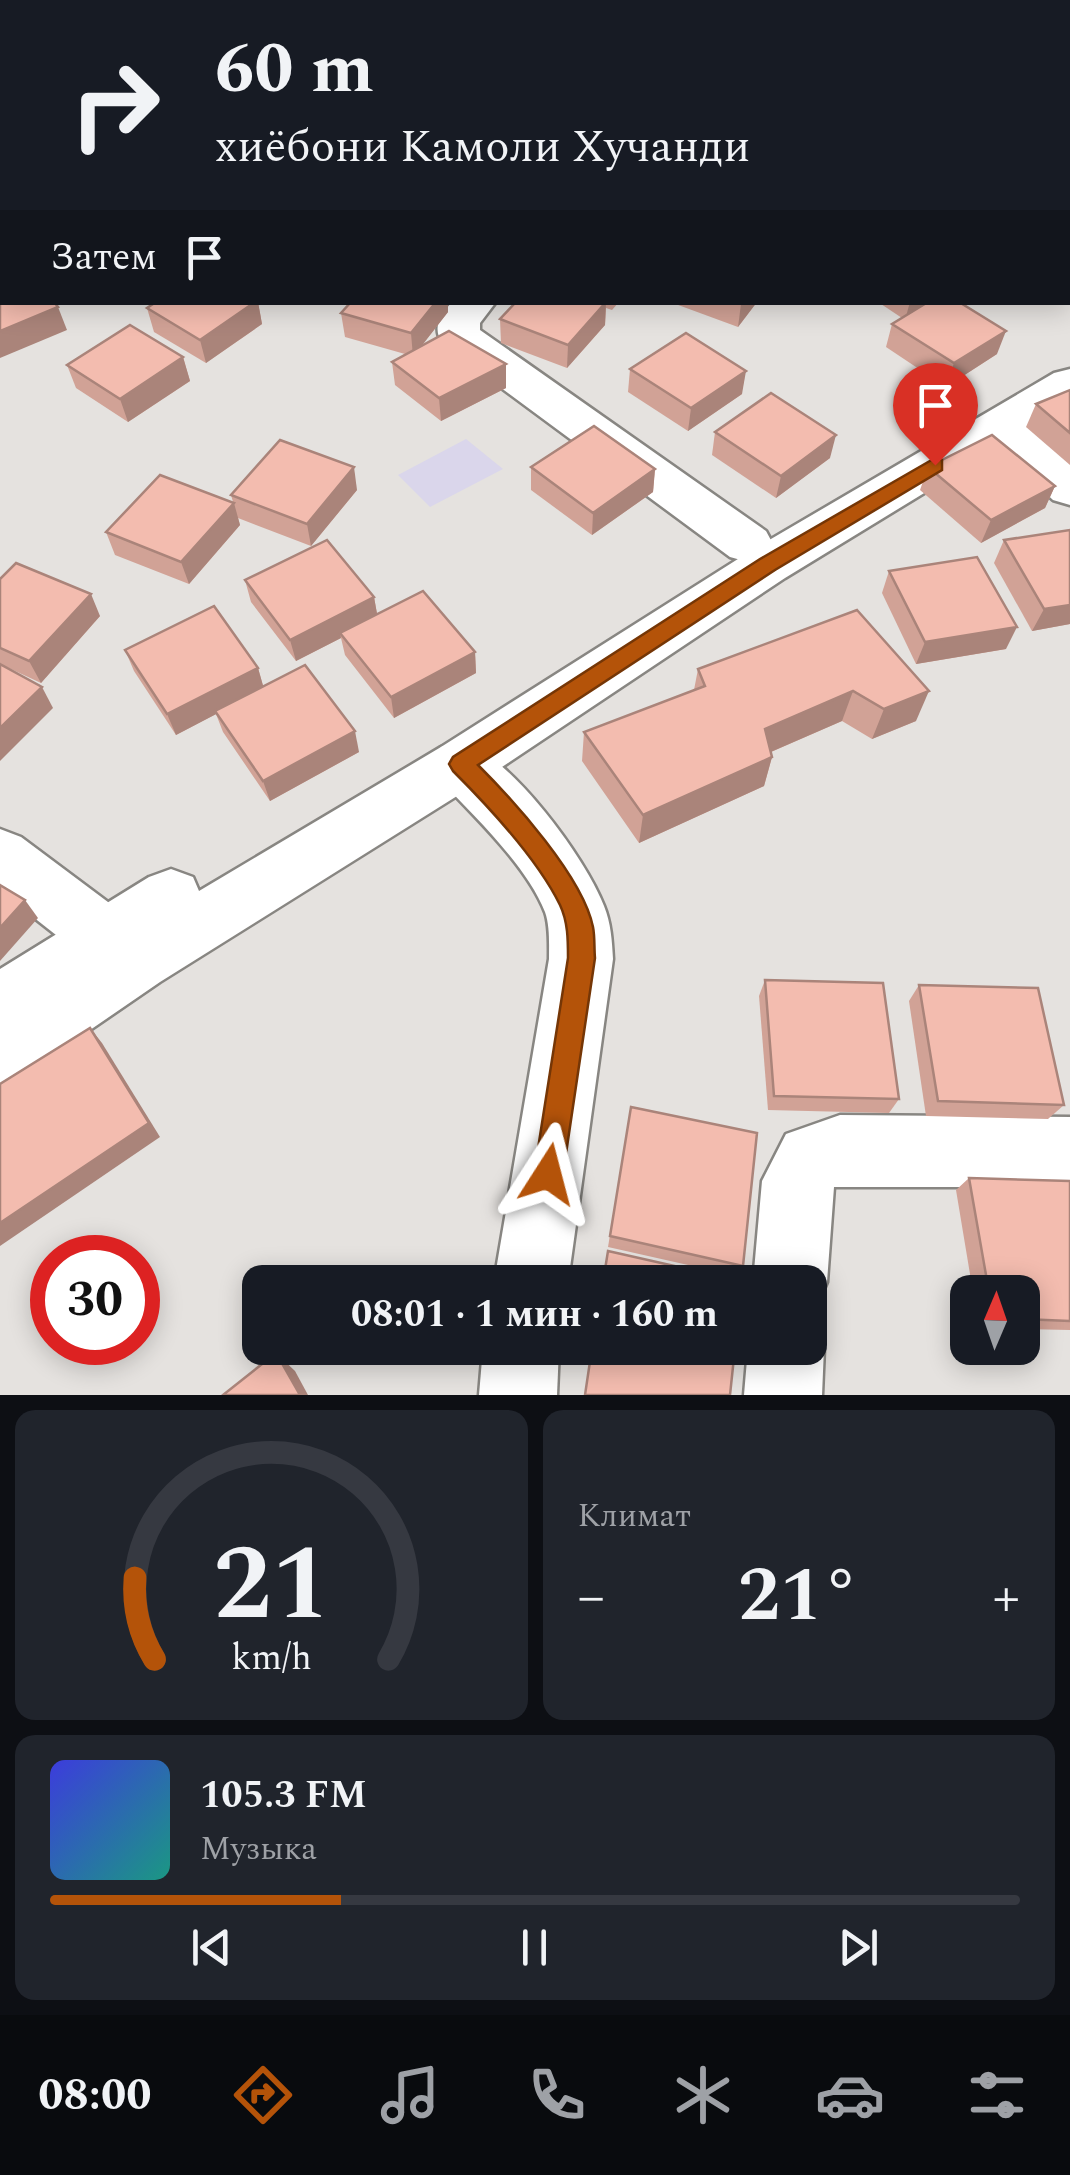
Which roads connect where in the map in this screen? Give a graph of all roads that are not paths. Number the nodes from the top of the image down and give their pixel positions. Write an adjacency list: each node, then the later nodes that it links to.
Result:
1 (472, 305): 6 (main road)
2 (1070, 351): 6 (main road)
3 (1070, 384): 4 (main road)
4 (1002, 425): 5 (main road); 7 (main road)
5 (1070, 488)
6 (748, 544): 9 (main road)
7 (461, 764): 11 (main road); 13 (main road)
8 (0, 856): 9 (main road)
9 (106, 937): 10 (main road)
10 (0, 1004)
11 (0, 1053)
12 (1070, 1152): 14 (main road)
13 (535, 1265)
14 (791, 1265)
15 (521, 1365): 17 (main road)
16 (785, 1365): 18 (main road)
17 (518, 1395)
18 (783, 1395)

